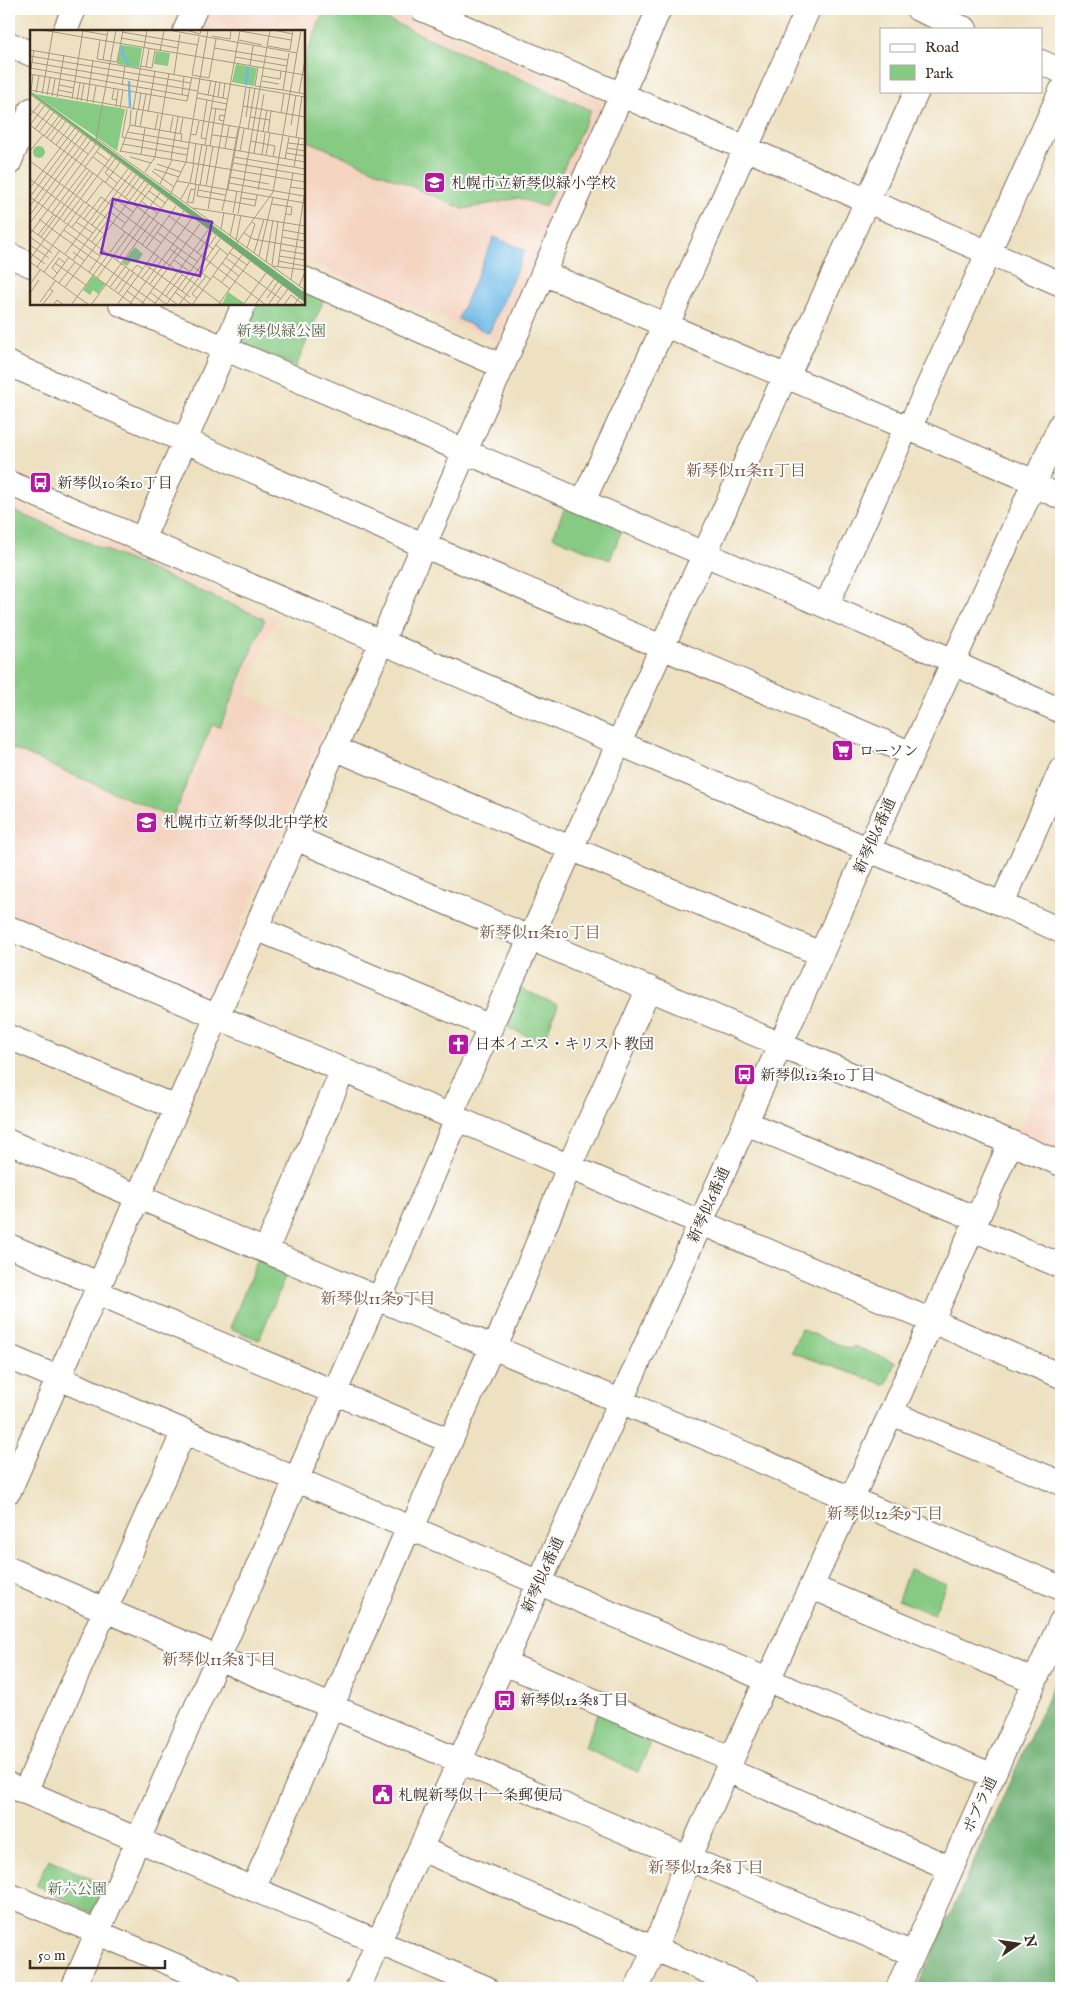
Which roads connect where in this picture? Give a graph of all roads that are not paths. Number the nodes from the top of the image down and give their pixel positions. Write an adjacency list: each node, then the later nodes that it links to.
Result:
1 (74, 9): 8 (street)
2 (195, 9): 9 (street)
3 (422, 9): 16 (street)
4 (659, 9): 16 (street)
5 (808, 9): 18 (street)
6 (918, 9): 7 (street)
7 (953, 22)
8 (65, 30)
9 (186, 30)
10 (9, 44): 11 (street)
11 (30, 54)
12 (1042, 62): 13 (street)
13 (1061, 70)
14 (1061, 91): 21 (street)
15 (917, 92): 20 (street)
16 (621, 94): 18 (street); 24 (street)
17 (30, 113): 19 (street)
18 (746, 148): 20 (street); 29 (street)
19 (15, 157)
20 (868, 201): 21 (street); 33 (street)
21 (990, 253): 26 (street); 35 (street)
22 (9, 255): 23 (street)
23 (30, 265)
24 (542, 274): 29 (street); 32 (street)
25 (305, 279): 32 (street)
26 (1061, 284)
27 (123, 305): 30 (street)
28 (244, 305): 30 (street)
29 (666, 325): 33 (street); 41 (street)
30 (224, 348): 36 (street); 37 (street)
31 (9, 364): 36 (street)
32 (502, 366): 37 (street)
33 (786, 376): 35 (street); 44 (street)
34 (1061, 424): 39 (street, 新琴似6番通)
35 (908, 429): 39 (street); 45 (street)
36 (184, 440): 42 (street); 43 (street)
37 (465, 451): 41 (street); 43 (street)
38 (9, 483): 42 (street)
39 (1034, 484): 40 (street); 48 (street, 新琴似6番通)
40 (1061, 497)
41 (583, 501): 44 (street)
42 (142, 540): 46 (street)
43 (423, 545): 46 (street); 47 (street)
44 (705, 554): 45 (street); 47 (street)
45 (826, 606): 48 (street)
46 (380, 642): 50 (street); 51 (street)
47 (662, 648): 50 (street); 52 (street)
48 (953, 662): 49 (street); 52 (street, 新琴似6番通)
49 (1061, 711)
50 (619, 743): 55 (street); 56 (street)
51 (334, 748): 54 (street); 55 (street)
52 (912, 754): 56 (street, 新琴似6番通)
53 (1061, 770): 57 (street)
54 (295, 838): 59 (street); 61 (street)
55 (570, 849): 61 (street); 62 (street)
56 (868, 849): 57 (street); 62 (street, 新琴似6番通)
57 (1002, 904): 60 (street)
58 (9, 928): 64 (street)
59 (256, 928): 64 (street); 65 (street)
60 (1061, 931)
61 (530, 937): 63 (street); 65 (street)
62 (821, 954): 67 (street, 新琴似6番通)
63 (649, 988): 67 (street); 75 (street)
64 (217, 1016): 68 (street); 69 (street)
65 (491, 1027): 70 (street)
66 (9, 1037): 69 (street)
67 (781, 1044): 71 (street, 新琴似6番通); 73 (street)
68 (343, 1070): 70 (street); 80 (street)
69 (177, 1108): 76 (street)
70 (453, 1117): 75 (street); 83 (street)
71 (746, 1123): 77 (street, 新琴似6番通); 78 (street)
72 (9, 1142): 76 (street)
73 (1011, 1142): 74 (street); 78 (street)
74 (1061, 1164)
75 (569, 1167): 77 (street); 85 (street)
76 (138, 1197): 80 (street); 82 (street)
77 (701, 1223): 84 (street); 90 (street, 新琴似6番通)
78 (975, 1224): 81 (street); 84 (street)
79 (9, 1246): 82 (street)
80 (266, 1250): 83 (street)
81 (1061, 1266)
82 (98, 1288): 88 (street); 89 (street)
83 (378, 1299): 85 (street); 89 (street)
84 (931, 1320): 87 (street); 91 (street)
85 (493, 1347): 90 (street); 93 (street)
86 (9, 1357): 88 (street)
87 (1061, 1376)
88 (58, 1378): 92 (street); 94 (street)
89 (336, 1392): 93 (street); 95 (street)
90 (620, 1402): 98 (street); 101 (street, 新琴似6番通)
91 (891, 1413): 96 (street); 98 (street)
92 (184, 1431): 95 (street); 104 (street)
93 (450, 1442): 99 (street)
94 (14, 1465): 97 (street)
95 (298, 1479): 99 (street); 106 (street)
96 (1061, 1483)
97 (9, 1491)
98 (850, 1499): 102 (street); 103 (street)
99 (411, 1527): 101 (street); 110 (street)
100 (9, 1569): 104 (street)
101 (540, 1582): 107 (street, 新琴似6番通); 108 (street)
102 (812, 1587): 108 (street); 109 (street)
103 (1061, 1588)
104 (106, 1610): 106 (street); 114 (street)
105 (1061, 1622): 109 (street, ポプラ通)
106 (219, 1658): 110 (street); 115 (street)
107 (504, 1663): 111 (street, 新琴似6番通); 112 (street)
108 (767, 1679): 112 (street); 113 (street)
109 (1035, 1681): 113 (street, ポプラ通)
110 (330, 1707): 111 (street); 119 (street)
111 (460, 1760): 116 (street, 新琴似6番通); 117 (street)
112 (730, 1765): 117 (street); 118 (street)
113 (993, 1776): 118 (street, ポプラ通)
114 (17, 1788): 115 (street)
115 (138, 1840): 119 (street); 121 (street)
116 (421, 1849): 122 (street, 新琴似6番通); 123 (street)
117 (688, 1859): 123 (street); 124 (street)
118 (950, 1868): 124 (street, ポプラ通)
119 (253, 1889): 122 (street)
120 (9, 1895): 121 (street)
121 (97, 1933): 125 (street); 126 (street)
122 (379, 1943): 127 (street, 新琴似6番通); 128 (street)
123 (655, 1948): 129 (street); 130 (street)
124 (913, 1954): 131 (street, ポプラ通)
125 (73, 1988)
126 (228, 1988)
127 (358, 1988)
128 (486, 1988)
129 (637, 1988)
130 (747, 1988)
131 (898, 1988)

